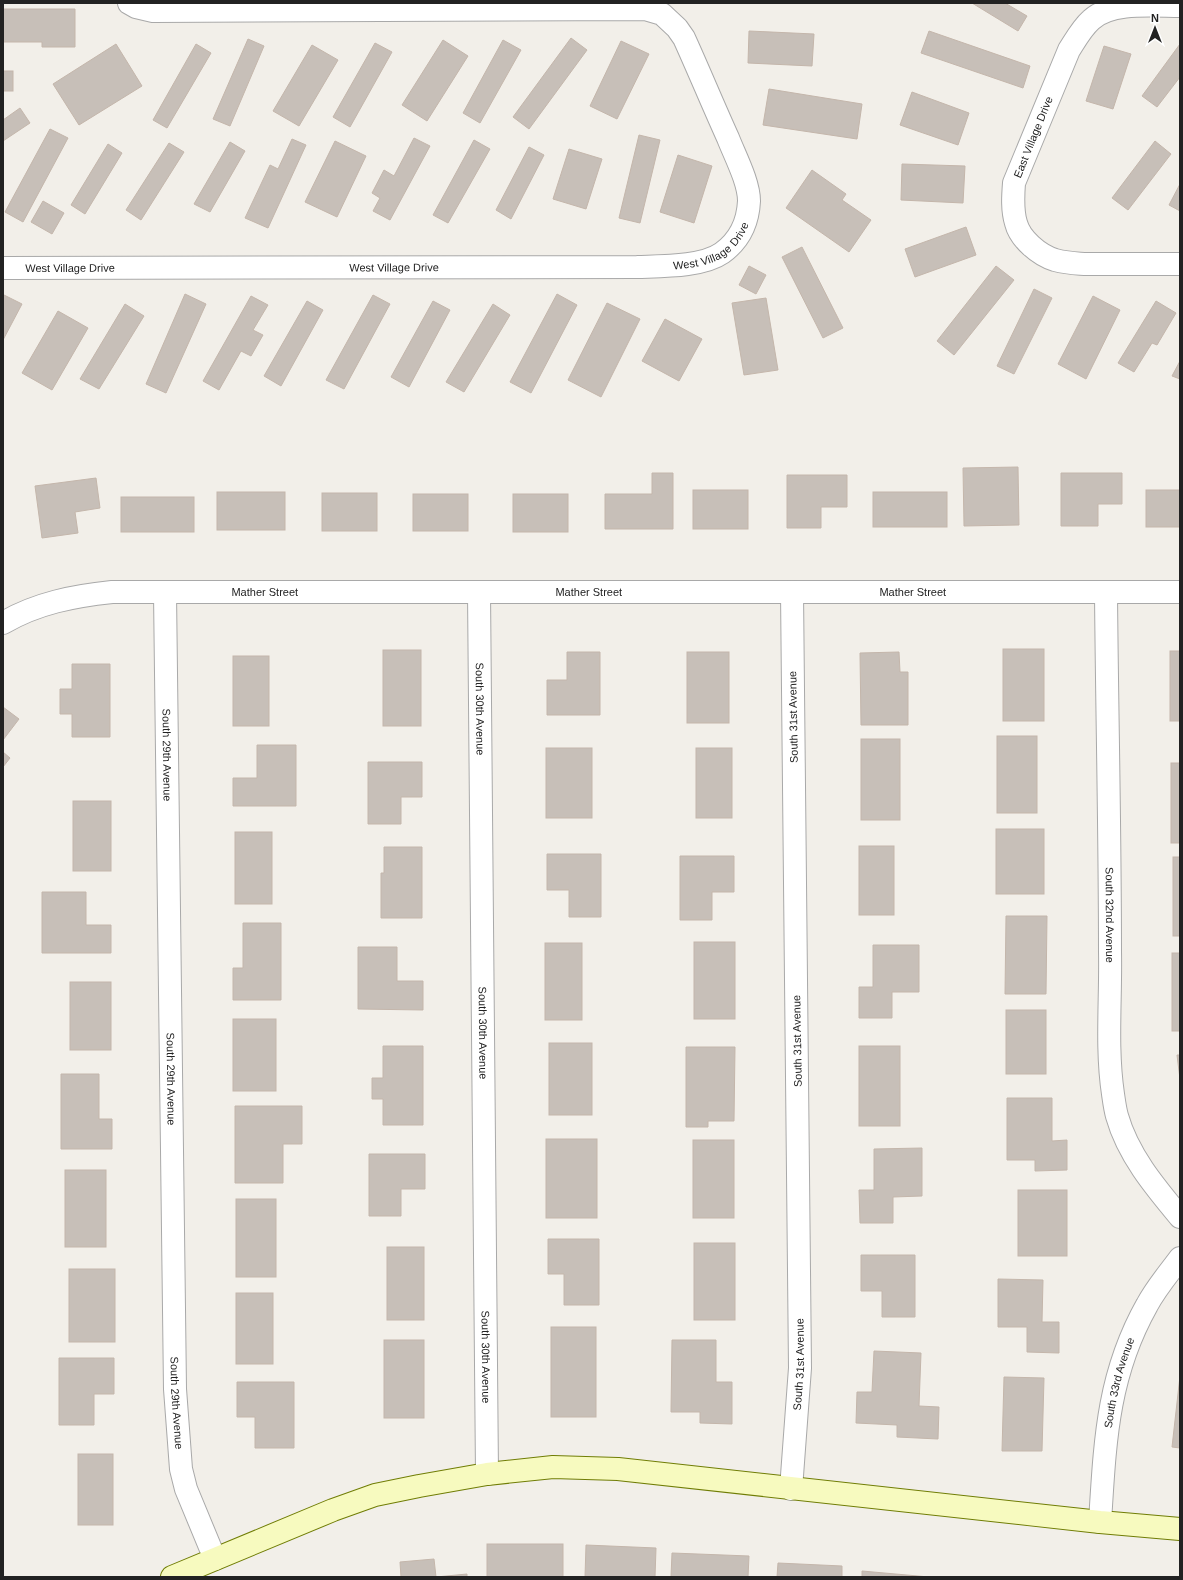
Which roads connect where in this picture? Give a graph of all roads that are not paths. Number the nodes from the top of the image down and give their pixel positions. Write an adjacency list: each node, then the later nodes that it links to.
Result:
1 (129, 3): 4 (street, West Village Drive)
2 (1180, 6): 3 (street, East Village Drive)
3 (1180, 264)
4 (3, 268)
5 (479, 592): 6 (street, Mather Street); 9 (street, Mather Street); 13 (street, South 30th Avenue)
6 (792, 592): 7 (street, Mather Street); 14 (street, South 31st Avenue)
7 (1106, 592): 8 (street, Mather Street); 11 (street, South 32nd Avenue)
8 (1180, 592)
9 (165, 593): 10 (street, Mather Street); 17 (street, South 29th Avenue)
10 (3, 623)
11 (1180, 1217)
12 (1180, 1258): 15 (street, South 33rd Avenue)
13 (487, 1474): 14 (street); 17 (street)
14 (791, 1489): 15 (street)
15 (1100, 1522): 16 (street)
16 (1180, 1529)
17 (215, 1559): 18 (street)
18 (172, 1577)

